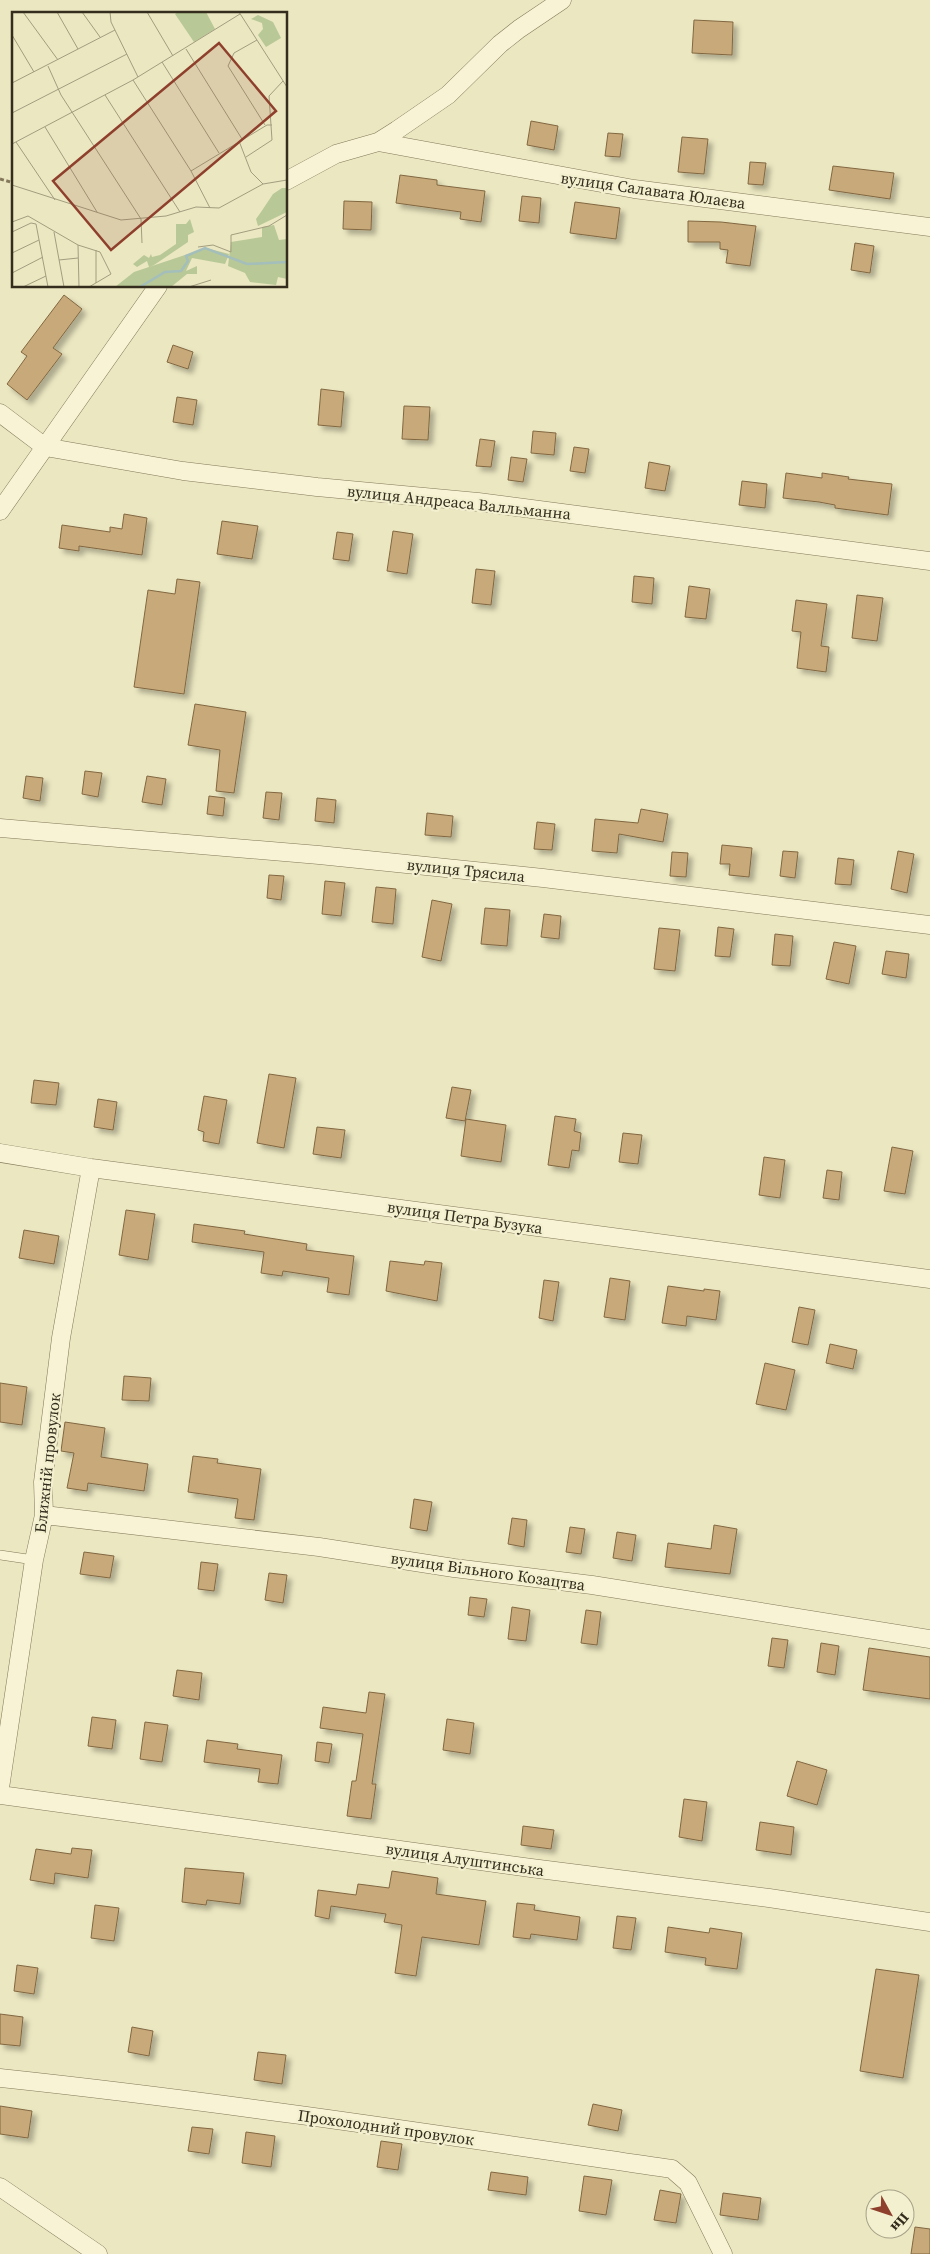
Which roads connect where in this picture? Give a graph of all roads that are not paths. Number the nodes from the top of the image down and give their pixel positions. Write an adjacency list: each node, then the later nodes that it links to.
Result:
1 (562, 0): 2 (street)
2 (378, 142): 3 (street); 4 (street, вулиця Салавата Юлаєва)
3 (288, 180)
4 (930, 227)
5 (157, 288): 7 (street)
6 (0, 413): 7 (street, вулиця Андреаса Валльманна)
7 (45, 447): 8 (street); 9 (street, вулиця Андреаса Валльманна)
8 (0, 511)
9 (930, 561)
10 (0, 828): 11 (street, вулиця Трясила)
11 (930, 926)
12 (0, 1153): 13 (street, вулиця Петра Бузука)
13 (91, 1168): 14 (street, вулиця Петра Бузука); 15 (street, Ближній провулок)
14 (930, 1279)
15 (44, 1515): 17 (street, Ближній провулок); 18 (street, вулиця Вільного Козацтва)
16 (0, 1555): 17 (lane)
17 (34, 1560): 19 (street, Ближній провулок)
18 (930, 1639)
19 (2, 1759): 20 (street, Ближній провулок)
20 (0, 1788)
21 (0, 1796): 22 (street, вулиця Алуштинська)
22 (930, 1922)
23 (0, 2078): 26 (street, Прохолодний провулок)
24 (0, 2187): 25 (street)
25 (98, 2254)
26 (723, 2254)

